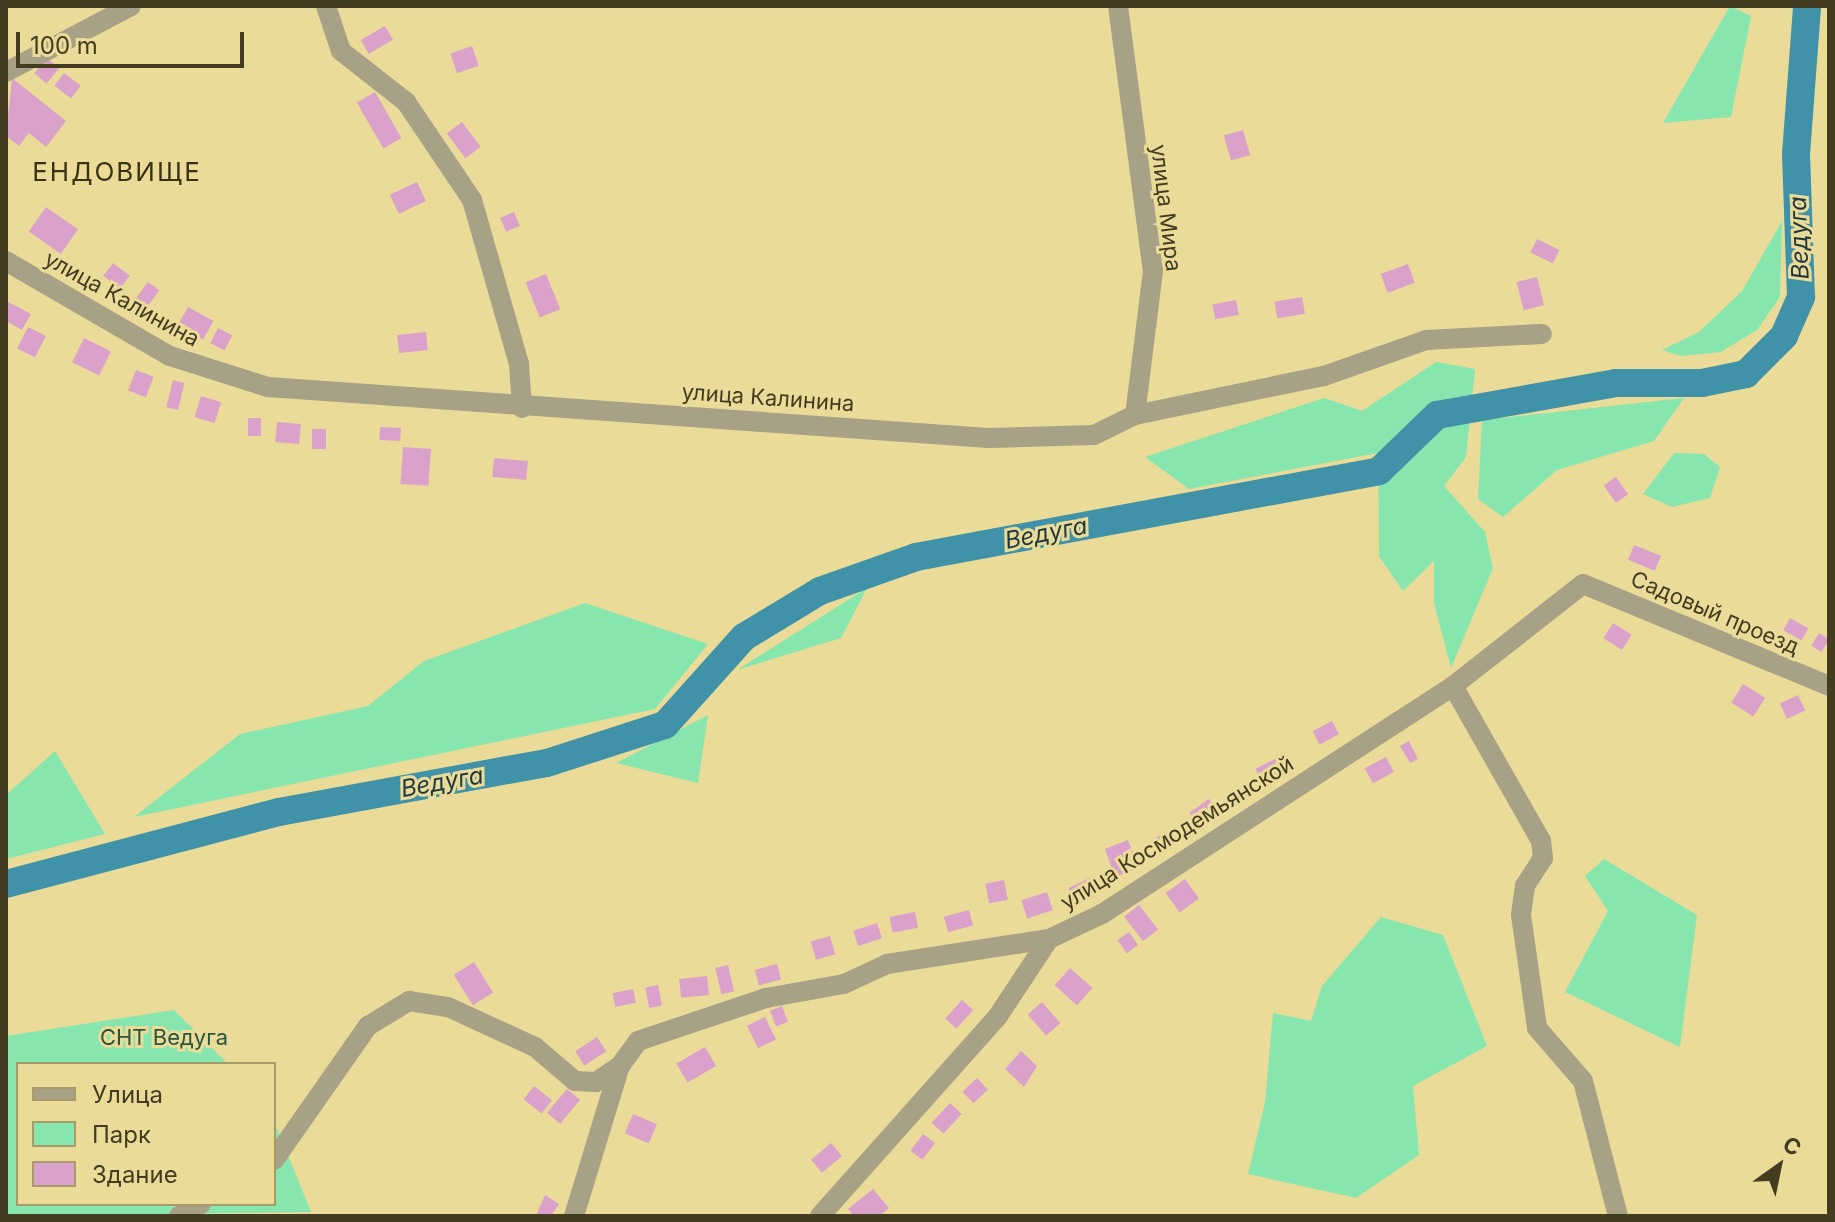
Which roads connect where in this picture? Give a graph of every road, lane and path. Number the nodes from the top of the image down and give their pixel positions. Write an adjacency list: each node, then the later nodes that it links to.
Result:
1 (131, 6): 4 (street)
2 (326, 6): 7 (street)
3 (1118, 6): 8 (street, улица Мира)
4 (6, 72)
5 (6, 261): 7 (street, улица Калинина)
6 (1542, 334): 8 (street, улица Калинина)
7 (522, 408): 8 (street, улица Калинина)
8 (1135, 415)
9 (1583, 584): 10 (street, улица Космодемьянской); 11 (street, Садовый проезд)
10 (1453, 686): 12 (street, улица Космодемьянской); 19 (street)
11 (1829, 686)
12 (1049, 939): 13 (street, улица Космодемьянской); 18 (street)
13 (620, 1066): 14 (street); 17 (street)
14 (276, 1157)
15 (197, 1206): 16 (street)
16 (179, 1216)
17 (574, 1216)
18 (820, 1216)
19 (1618, 1216)

